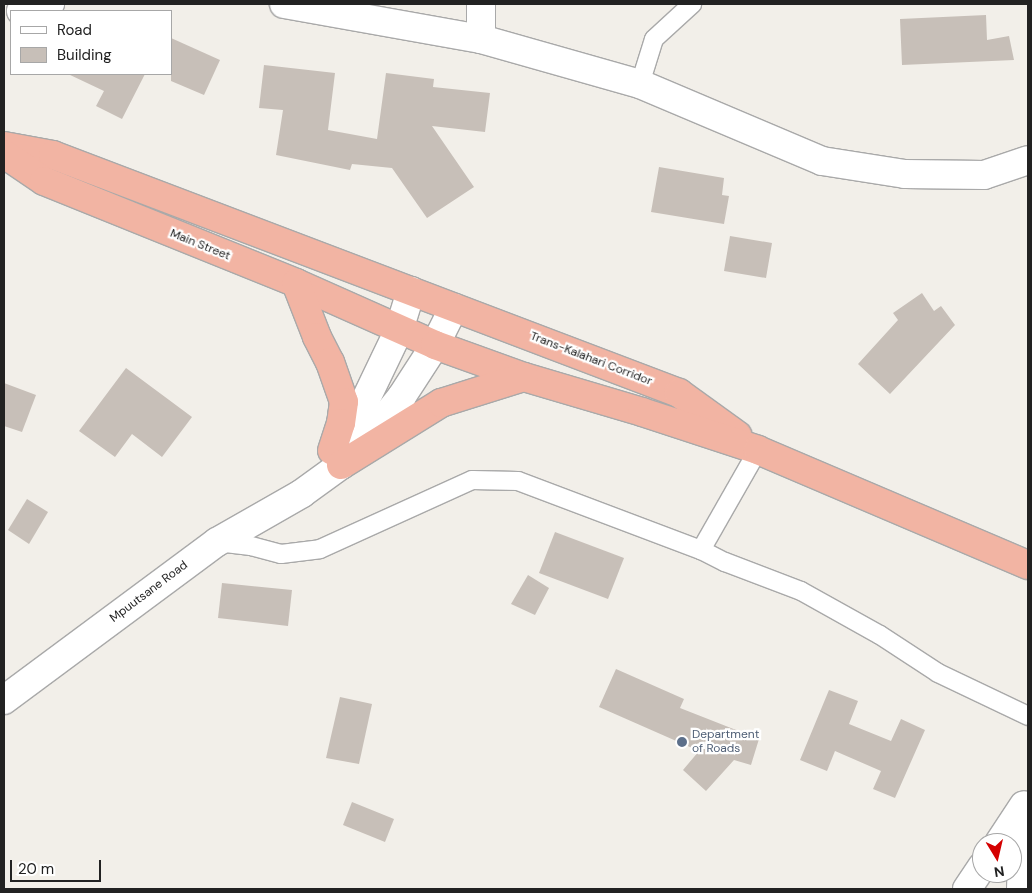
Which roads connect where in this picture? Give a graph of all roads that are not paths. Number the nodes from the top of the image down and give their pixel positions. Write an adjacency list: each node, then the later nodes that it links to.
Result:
1 (50, 4): 5 (street)
2 (481, 4): 6 (street)
3 (692, 4): 7 (lane)
4 (294, 5): 6 (street)
5 (25, 10)
6 (481, 39): 7 (street)
7 (640, 84): 10 (street)
8 (4, 146): 12 (highway)
9 (4, 154): 11 (highway, Main Street)
10 (1028, 160)
11 (296, 284): 14 (highway, Main Street); 18 (highway)
12 (411, 291): 13 (highway, Trans-Kalahari Corridor); 14 (street, Mpuutsane Road)
13 (454, 307): 15 (street, Mpuutsane Road); 17 (highway, Trans-Kalahari Corridor)
14 (400, 330): 15 (highway, Trans-Kalahari Corridor); 18 (street, Mpuutsane Road)
15 (435, 345): 16 (highway, Trans-Kalahari Corridor); 18 (street, Mpuutsane Road)
16 (524, 377): 17 (highway, Trans-Kalahari Corridor); 18 (highway)
17 (758, 450): 20 (lane); 21 (highway, Trans-Kalahari Corridor)
18 (336, 458): 19 (street, Mpuutsane Road)
19 (216, 542): 20 (lane); 22 (street, Mpuutsane Road)
20 (701, 550): 23 (lane)
21 (1028, 565)
22 (4, 700)
23 (1028, 716)
24 (1026, 802): 25 (street); 26 (street)
25 (1005, 833)
26 (1021, 889)

